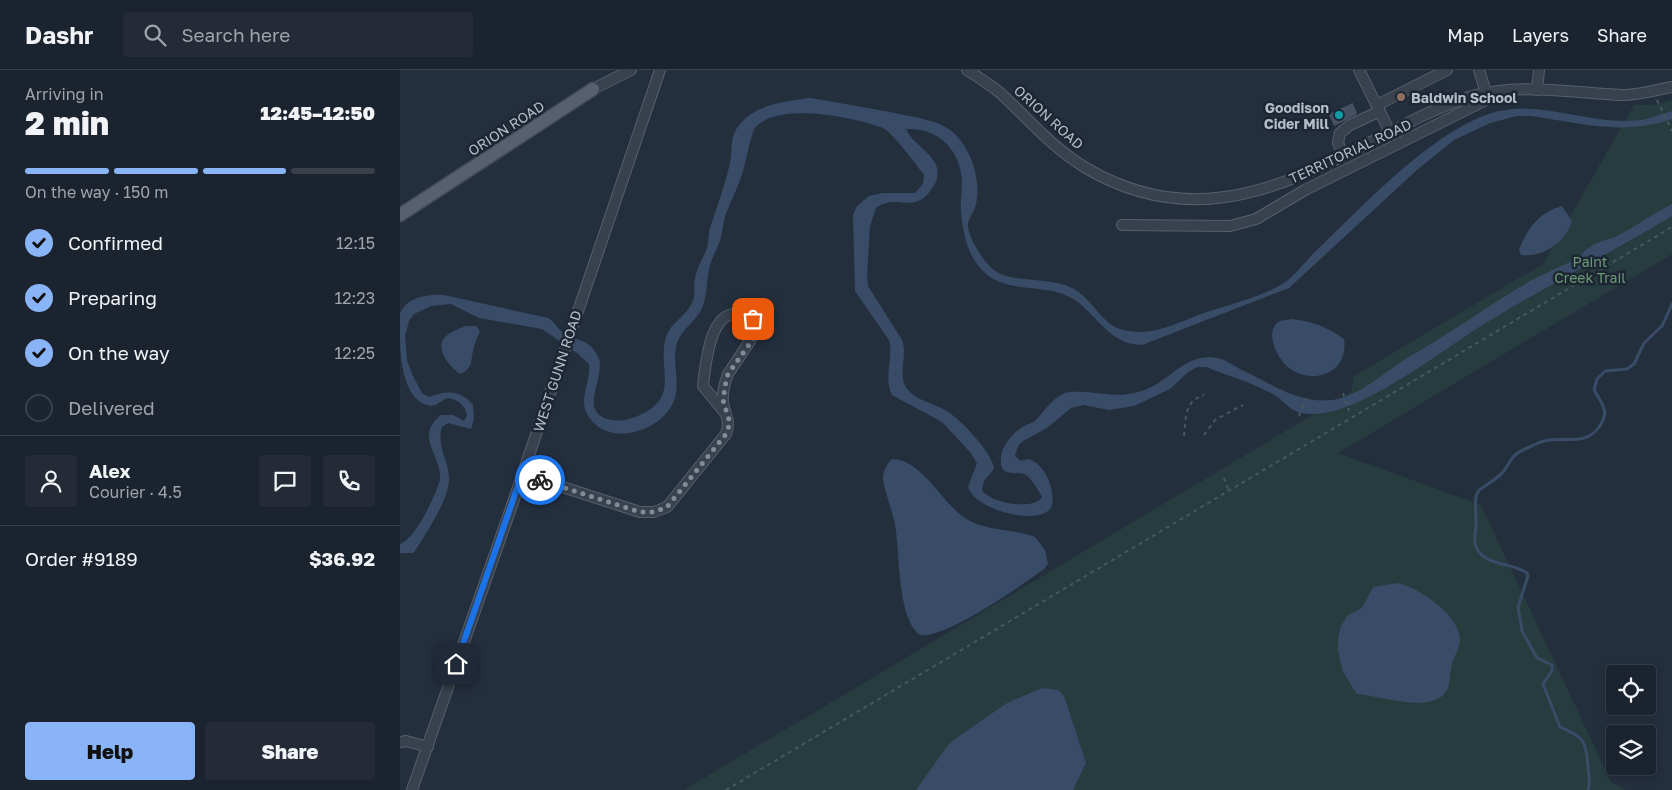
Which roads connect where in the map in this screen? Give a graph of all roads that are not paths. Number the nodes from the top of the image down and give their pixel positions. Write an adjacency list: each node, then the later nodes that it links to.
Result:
1 (631, 70): 9 (street, ORION ROAD)
2 (660, 70): 20 (street, WEST GUNN ROAD)
3 (967, 70): 16 (street, ORION ROAD)
4 (1359, 70): 13 (street)
5 (1447, 70): 13 (street)
6 (1479, 70): 12 (street)
7 (1539, 70): 11 (street)
8 (1672, 88): 11 (street)
9 (593, 89): 17 (main road, ORION ROAD)
10 (1506, 89): 11 (street, TERRITORIAL ROAD); 12 (street, TERRITORIAL ROAD); 18 (street)
11 (1537, 90)
12 (1486, 94): 14 (street, TERRITORIAL ROAD)
13 (1378, 108): 14 (street); 15 (street)
14 (1390, 132): 15 (street, TERRITORIAL ROAD)
15 (1343, 155): 16 (street, TERRITORIAL ROAD)
16 (1260, 191)
17 (400, 215)
18 (1122, 224)
19 (726, 414): 19 (street); 20 (street)
20 (522, 474): 22 (street, WEST GUNN ROAD)
21 (400, 742): 22 (street)
22 (428, 747): 23 (street, WEST GUNN ROAD)
23 (412, 790)

